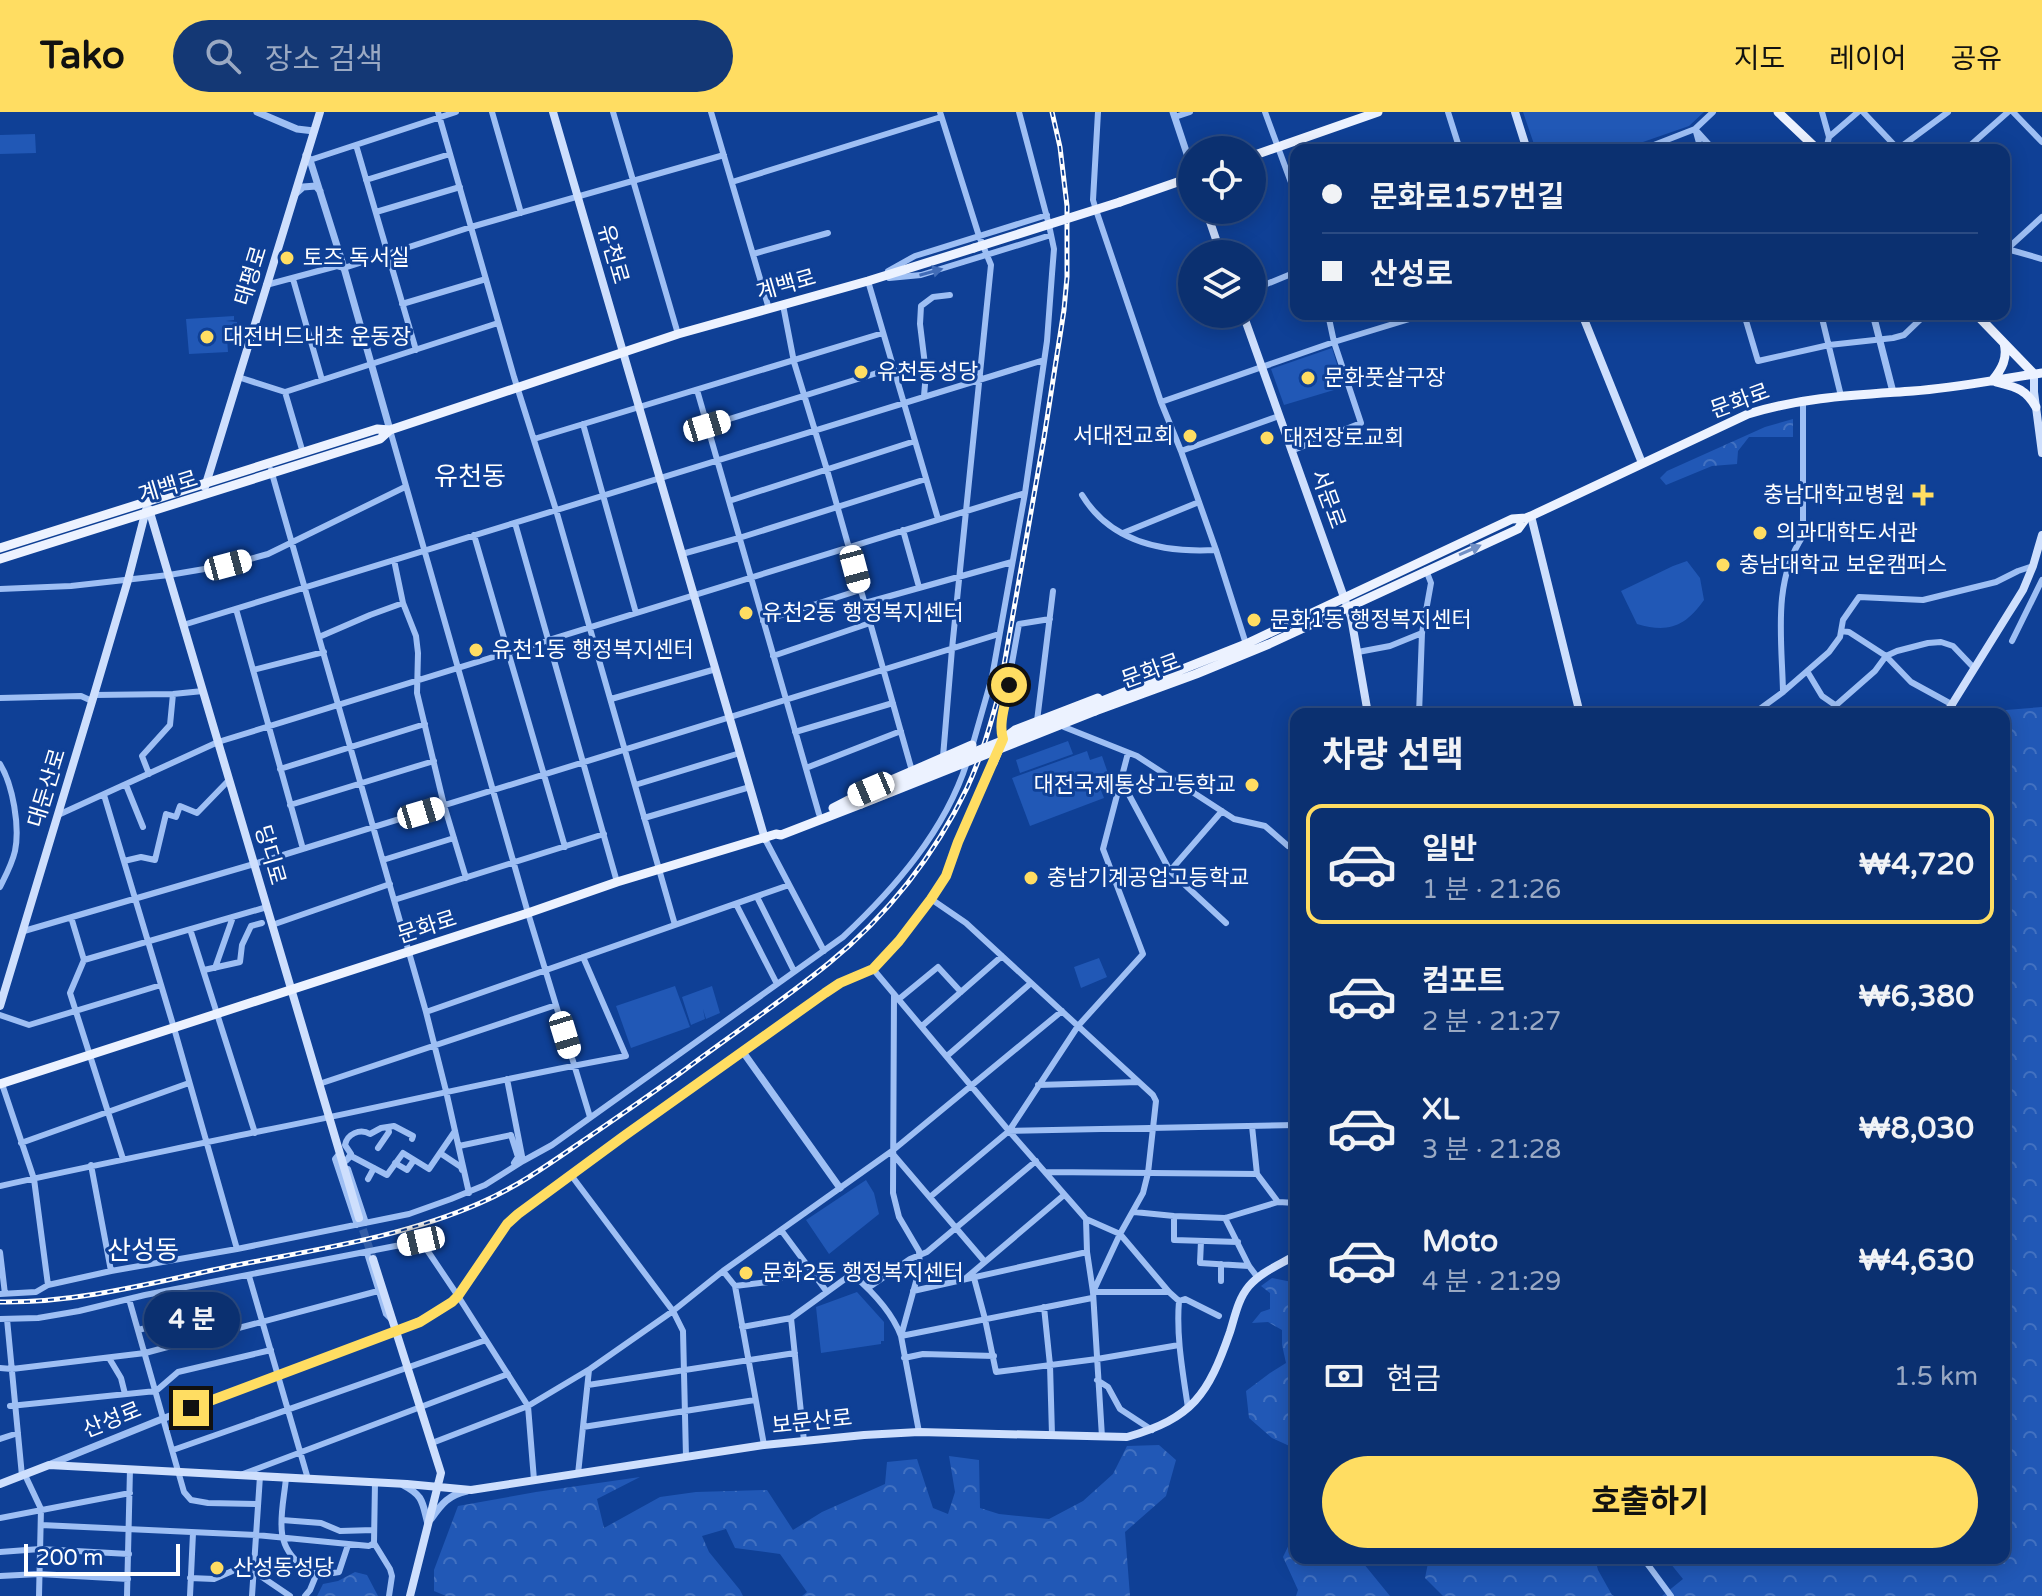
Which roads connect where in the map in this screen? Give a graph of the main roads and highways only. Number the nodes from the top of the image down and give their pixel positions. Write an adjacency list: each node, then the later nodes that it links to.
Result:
1 (320, 112): 22 (main road, 태평로)
2 (553, 112): 14 (main road, 유천로)
3 (1515, 112): 6 (main road)
4 (1778, 112): 7 (main road)
5 (1374, 113): 8 (main road)
6 (1525, 144)
7 (1812, 144)
8 (1266, 151)
9 (1178, 182): 14 (main road, 계백로, bridge)
10 (1584, 320): 20 (main road)
11 (1982, 320): 13 (main road)
12 (1248, 328): 29 (main road, 서문로)
13 (2004, 343): 15 (main road); 16 (main road)
14 (624, 352): 18 (main road, 계백로); 42 (main road, 유천로)
15 (2038, 374): 16 (main road, 문화로); 17 (main road)
16 (1992, 381): 17 (main road); 20 (main road, 문화로)
17 (2036, 407): 19 (main road)
18 (390, 430): 21 (main road, 계백로); 21 (main road, 계백로)
19 (2042, 453)
20 (1642, 463): 25 (main road, 문화로)
21 (270, 468): 22 (main road, 계백로); 23 (main road, 계백로)
22 (206, 482): 23 (main road, 태평로); 24 (main road, 계백로)
23 (202, 496): 24 (main road, 계백로)
24 (148, 509): 27 (main road, 계백로); 28 (main road, 계백로); 43 (main road, 당디로); 44 (main road, 대둔산로)
25 (1529, 517): 29 (main road, 문화로); 29 (main road, 문화로, one-way to 25); 34 (main road)
26 (2040, 543): 35 (main road)
27 (0, 548)
28 (0, 559)
29 (1346, 602): 30 (main road, 문화로); 31 (main road, 문화로); 33 (main road, 서문로)
30 (1120, 694): 32 (main road, 문화로); 36 (main road)
31 (1112, 704): 32 (main road, 문화로); 36 (main road)
32 (1093, 708): 40 (main road, 문화로, bridge)
33 (1367, 708)
34 (1578, 708)
35 (1951, 708)
36 (1006, 744): 39 (main road)
37 (972, 745): 40 (main road)
38 (967, 761): 40 (main road)
39 (993, 763): 49 (main road, 산성로)
40 (837, 810): 41 (main road, 문화로); 41 (main road, 문화로)
41 (776, 834): 42 (main road, 문화로)
42 (765, 839): 43 (main road, 문화로)
43 (291, 989): 45 (main road, 문화로); 46 (main road, 당디로)
44 (0, 1006)
45 (1, 1084)
46 (360, 1223)
47 (371, 1255): 49 (main road)
48 (1290, 1259): 51 (main road, 보문산로)
49 (396, 1331): 51 (main road)
50 (0, 1484): 51 (main road, 보문산로)
51 (439, 1488): 52 (main road)
52 (410, 1596)

